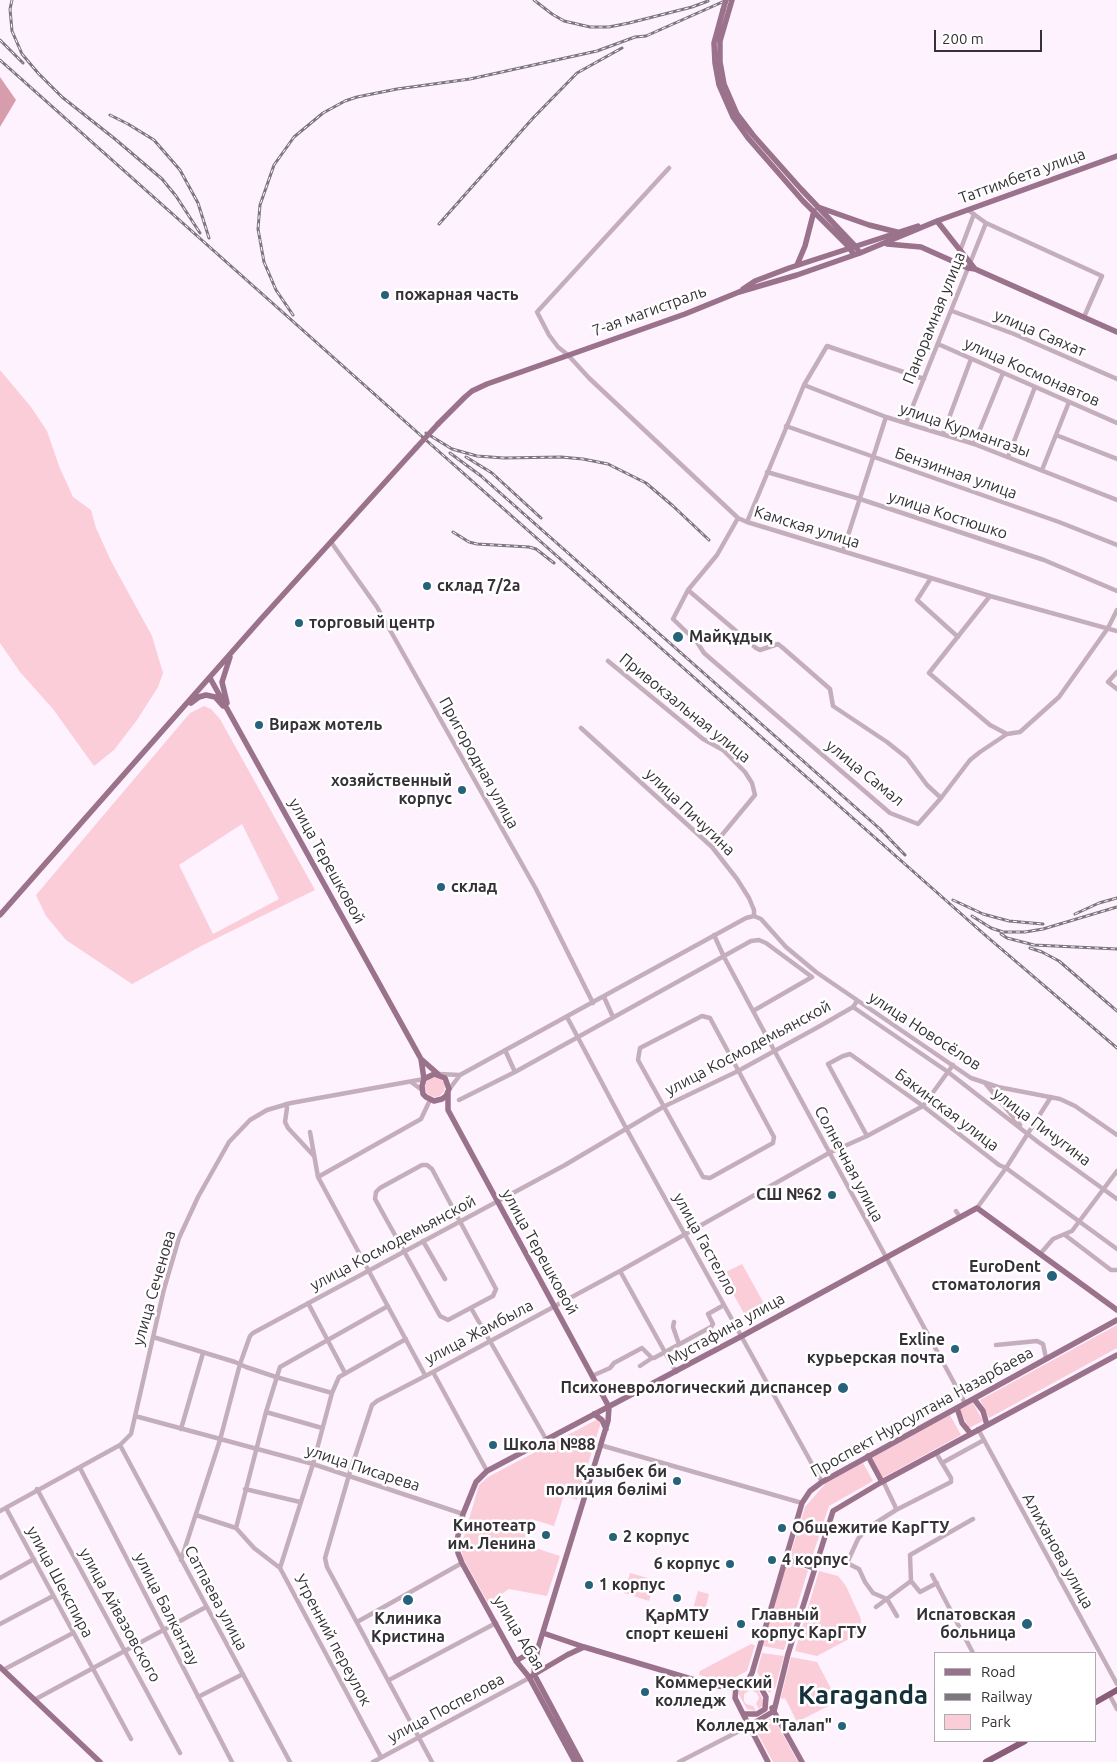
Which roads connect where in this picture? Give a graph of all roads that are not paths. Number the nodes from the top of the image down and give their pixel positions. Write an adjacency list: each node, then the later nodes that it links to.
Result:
1 (729, 1): 4 (main road); 4 (main road, bridge)
2 (1117, 156): 5 (main road, Таттимбета улица)
3 (669, 168): 21 (street, Камская улица)
4 (816, 209): 9 (main road); 11 (main road); 14 (main road)
5 (968, 210): 6 (street); 7 (main road, Таттимбета улица)
6 (974, 214): 8 (street); 12 (street)
7 (937, 221): 9 (main road); 10 (main road); 12 (main road)
8 (986, 223): 15 (street, Панорамная улица); 18 (street)
9 (897, 232): 11 (main road)
10 (884, 244): 13 (main road); 15 (main road)
11 (852, 247): 13 (main road); 14 (main road)
12 (960, 251): 15 (main road)
13 (857, 254): 16 (main road)
14 (797, 265): 16 (main road)
15 (969, 265): 17 (street, Панорамная улица); 18 (main road)
16 (739, 292): 21 (main road, 7-ая магистраль)
17 (952, 311): 20 (street, Панорамная улица); 25 (street, улица Саяхат)
18 (1084, 317): 19 (main road)
19 (1117, 332)
20 (938, 344): 22 (street, улица Космонавтов); 24 (street, Панорамная улица)
21 (568, 355): 43 (street, Камская улица); 45 (main road, 7-ая магистраль, bridge)
22 (971, 359): 23 (street, улица Космонавтов); 33 (street)
23 (1003, 373): 27 (street, улица Космонавтов); 35 (street)
24 (924, 379): 26 (street); 30 (street, Панорамная улица)
25 (1117, 379)
26 (804, 385): 29 (street, улица Курмангазы); 32 (street)
27 (1035, 387): 28 (street, улица Космонавтов); 37 (street)
28 (1069, 402): 31 (street, улица Космонавтов); 34 (street)
29 (886, 417): 30 (street, улица Курмангазы); 36 (street)
30 (906, 423): 33 (street, улица Курмангазы)
31 (1117, 423)
32 (786, 426): 36 (street, Бензинная улица); 40 (street)
33 (943, 434): 35 (street, улица Курмангазы)
34 (1056, 434): 38 (street); 39 (street)
35 (974, 444): 37 (street, улица Курмангазы)
36 (873, 457): 41 (street); 46 (street, Бензинная улица)
37 (1008, 458): 39 (street, улица Курмангазы)
38 (1117, 459)
39 (1042, 470): 42 (street, улица Курмангазы)
40 (767, 472): 41 (street, улица Костюшко); 44 (street)
41 (860, 498): 47 (street); 50 (street, улица Костюшко)
42 (1117, 500)
43 (738, 518): 44 (street, Камская улица); 49 (street)
44 (746, 522): 47 (street, Камская улица)
45 (331, 542): 56 (main road, 7-ая магистраль); 77 (street, Пригородная улица)
46 (1117, 544)
47 (843, 551): 48 (street, Камская улица)
48 (931, 578): 51 (street, Камская улица); 55 (street)
49 (688, 590): 65 (street, улица Самал); 65 (street, улица Самал)
50 (1117, 591)
51 (990, 596): 53 (street, Камская улица); 55 (street)
52 (1117, 610): 53 (street)
53 (1108, 628): 54 (street, Камская улица); 64 (street)
54 (1117, 631)
55 (958, 637): 64 (street)
56 (231, 654): 59 (main road, 7-ая магистраль); 62 (main road)
57 (608, 661): 66 (street, Привокзальная улица)
58 (1117, 672): 60 (street)
59 (210, 678): 61 (main road, 7-ая магистраль); 62 (main road, улица Терешковой)
60 (1117, 689)
61 (184, 708): 62 (main road); 67 (main road, 7-ая магистраль)
62 (229, 712): 85 (main road, улица Терешковой)
63 (581, 728): 66 (street, улица Пичугина)
64 (1007, 734): 65 (street)
65 (941, 798)
66 (712, 847): 68 (street, улица Пичугина)
67 (0, 915)
68 (754, 916): 69 (street); 70 (street, улица Пичугина)
69 (714, 935): 72 (street, Солнечная улица); 75 (street)
70 (789, 950): 71 (street); 73 (street, улица Пичугина)
71 (784, 956): 72 (street); 74 (street)
72 (724, 957): 79 (street, Солнечная улица); 81 (street)
73 (816, 972): 74 (street); 76 (street, улица Пичугина)
74 (812, 978): 79 (street)
75 (604, 996): 77 (street); 81 (street)
76 (857, 1001): 78 (street, улица Космодемьянской); 86 (street, улица Новосёлов)
77 (593, 1003): 80 (street)
78 (852, 1007): 84 (street, улица Космодемьянской); 89 (street, улица Пичугина)
79 (753, 1011): 84 (street, Солнечная улица)
80 (567, 1017): 82 (street, улица Гастелло); 83 (street)
81 (613, 1017): 82 (street)
82 (578, 1036): 88 (street); 104 (street, улица Гастелло)
83 (505, 1050): 88 (street); 91 (street)
84 (774, 1050): 87 (street, улица Космодемьянской); 109 (street, Солнечная улица)
85 (421, 1059): 90 (main road, улица Терешковой); 92 (main road, улица Терешковой)
86 (953, 1065): 89 (street, улица Жамбыла); 94 (street, улица Новосёлов)
87 (738, 1071): 102 (street, улица Космодемьянской); 102 (street); 102 (street)
88 (515, 1072): 99 (street)
89 (948, 1072): 101 (street, улица Жамбыла); 106 (street, улица Пичугина)
90 (438, 1074): 91 (street); 92 (main road); 96 (main road, улица Терешковой)
91 (460, 1075): 96 (street)
92 (424, 1079): 93 (street); 95 (main road, улица Терешковой)
93 (411, 1082): 95 (street); 100 (street, улица Сеченова)
94 (984, 1083): 97 (street, улица Новосёлов); 106 (street)
95 (422, 1090): 98 (main road, улица Терешковой)
96 (448, 1092): 98 (main road); 103 (main road, улица Терешковой)
97 (1052, 1097): 106 (street, Мустафина улица); 107 (street, улица Новосёлов)
98 (432, 1100): 103 (main road, улица Терешковой); 113 (street)
99 (460, 1100)
100 (286, 1104): 110 (street); 140 (street, улица Сеченова)
101 (923, 1106): 108 (street, улица Жамбыла); 108 (street, Бакинская улица); 111 (street, Бакинская улица)
102 (663, 1107): 104 (street, улица Космодемьянской)
103 (448, 1110): 116 (main road, улица Терешковой)
104 (626, 1128): 116 (street, улица Космодемьянской); 120 (street, улица Гастелло)
105 (310, 1132): 110 (street)
106 (1027, 1133): 111 (street, Мустафина улица); 114 (street, улица Пичугина)
107 (1117, 1135)
108 (867, 1136): 109 (street, улица Жамбыла)
109 (829, 1153): 120 (street, улица Жамбыла); 126 (street, Солнечная улица)
110 (315, 1158): 113 (street)
111 (1006, 1168): 117 (street, Мустафина улица); 119 (street, Бакинская улица)
112 (1117, 1171): 114 (street)
113 (318, 1177): 127 (street)
114 (1103, 1189): 115 (street, улица Пичугина); 119 (street)
115 (1117, 1199)
116 (496, 1202): 118 (street, улица Космодемьянской); 134 (main road, улица Терешковой)
117 (977, 1208): 125 (main road); 126 (main road, Мустафина улица)
118 (461, 1220): 122 (street, улица Космодемьянской); 124 (street); 135 (street)
119 (1080, 1222): 121 (street); 123 (street, Бакинская улица)
120 (685, 1233): 129 (street, улица Жамбыла); 132 (street, улица Гастелло)
121 (1065, 1235): 125 (street); 128 (street)
122 (423, 1241): 124 (street, улица Космодемьянской); 130 (street)
123 (1117, 1249)
124 (404, 1252): 127 (street, улица Космодемьянской); 135 (street)
125 (1041, 1254): 136 (main road)
126 (885, 1257): 139 (main road, Мустафина улица); 161 (street, Солнечная улица)
127 (370, 1270): 131 (street, улица Космодемьянской); 133 (street)
128 (1117, 1270)
129 (620, 1271): 134 (street, улица Жамбыла); 146 (street)
130 (445, 1279)
131 (308, 1303): 141 (street); 151 (street, улица Космодемьянской)
132 (724, 1305): 139 (street, улица Гастелло); 144 (street)
133 (388, 1306): 141 (street); 142 (street)
134 (554, 1306): 143 (street, улица Жамбыла); 157 (main road, улица Терешковой)
135 (471, 1308): 143 (street)
136 (1117, 1310)
137 (1117, 1320): 150 (main road, Проспект Нурсултана Назарбаева)
138 (674, 1322): 144 (street)
139 (742, 1336): 154 (main road, Мустафина улица); 186 (street, улица Гастелло)
140 (153, 1337): 147 (street); 166 (street, улица Сеченова)
141 (327, 1339): 155 (street); 158 (street)
142 (406, 1339): 155 (street, Утренний переулок); 156 (street)
143 (490, 1341): 153 (street, улица Жамбыла); 173 (street)
144 (679, 1344): 146 (street)
145 (996, 1345): 150 (street)
146 (664, 1352): 149 (street); 154 (street)
147 (203, 1353): 151 (street); 169 (street)
148 (1117, 1355): 167 (main road)
149 (652, 1358): 152 (street); 157 (street)
150 (1046, 1358): 160 (main road, Проспект Нурсултана Назарбаева)
151 (240, 1364): 158 (street); 174 (street, улица Космодемьянской)
152 (640, 1366)
153 (432, 1372): 156 (street, улица Жамбыла); 184 (street)
154 (676, 1372): 162 (main road, Мустафина улица)
155 (345, 1373): 159 (street, Утренний переулок)
156 (426, 1375): 185 (street, улица Жамбыла)
157 (592, 1376): 162 (main road, улица Терешковой)
158 (276, 1377): 159 (street); 164 (street)
159 (332, 1393): 168 (street, Утренний переулок)
160 (974, 1399): 161 (main road, Проспект Нурсултана Назарбаева); 167 (main road)
161 (965, 1403): 163 (main road, Проспект Нурсултана Назарбаева)
162 (609, 1407): 165 (main road, Мустафина улица); 170 (main road, улица Абая)
163 (957, 1408): 172 (main road); 180 (main road, Проспект Нурсултана Назарбаева)
164 (266, 1412): 168 (street, улица Писарева); 178 (street)
165 (594, 1414): 170 (main road); 173 (main road, Мустафина улица)
166 (135, 1416): 169 (street, улица Писарева); 176 (street, улица Сеченова)
167 (987, 1425): 171 (main road)
168 (322, 1428): 182 (street, Утренний переулок)
169 (181, 1429): 174 (street, улица Писарева)
170 (606, 1429): 177 (main road, улица Абая)
171 (978, 1429): 172 (main road); 175 (street, Алиханова улица)
172 (971, 1434): 179 (main road)
173 (546, 1439): 184 (main road, Мустафина улица)
174 (220, 1440): 178 (street, улица Писарева); 196 (street, улица Космодемьянской)
175 (984, 1440): 181 (street); 233 (street, Алиханова улица)
176 (120, 1445): 183 (street, улица Сеченова); 202 (street, Сатпаева улица)
177 (600, 1445): 191 (street); 221 (main road, улица Абая)
178 (256, 1450): 182 (street, улица Писарева); 189 (street)
179 (936, 1453): 181 (street); 187 (main road)
180 (868, 1456): 186 (main road, Проспект Нурсултана Назарбаева); 187 (main road)
181 (942, 1463): 193 (street)
182 (313, 1464): 185 (street, улица Писарева); 190 (street, Утренний переулок)
183 (80, 1468): 188 (street, улица Сеченова); 219 (street, улица Балкантау)
184 (487, 1471): 195 (main road, Мустафина улица)
185 (349, 1475): 195 (street, улица Писарева); 216 (street, улица Жамбыла)
186 (822, 1482): 191 (main road, Проспект Нурсултана Назарбаева)
187 (883, 1482): 193 (street); 199 (main road)
188 (38, 1489): 192 (street, улица Сеченова); 224 (street, улица Айвазовского)
189 (245, 1490): 190 (street); 198 (street)
190 (300, 1502): 205 (street, Утренний переулок)
191 (802, 1504): 200 (main road, Проспект Нурсултана Назарбаева)
192 (6, 1508): 194 (street, улица Сеченова); 201 (street, улица Шекспира)
193 (896, 1510): 204 (street)
194 (0, 1511)
195 (463, 1514): 203 (main road, улица Абая)
196 (196, 1515): 198 (street); 202 (street, улица Космодемьянской)
197 (973, 1519): 209 (street)
198 (236, 1528): 205 (street)
199 (817, 1557): 204 (street); 206 (main road)
200 (786, 1558): 206 (main road); 232 (main road, Проспект Нурсултана Назарбаева)
201 (34, 1559): 208 (street); 211 (street, улица Шекспира)
202 (181, 1560): 213 (street, Сатпаева улица)
203 (462, 1563): 216 (street); 217 (main road, улица Абая)
204 (847, 1563): 212 (street)
205 (280, 1568): 254 (street, Утренний переулок)
206 (814, 1568): 236 (main road)
207 (932, 1575): 210 (street)
208 (0, 1578)
209 (911, 1581): 210 (street); 212 (street)
210 (937, 1583): 225 (street)
211 (53, 1596): 218 (street); 220 (street, улица Шекспира)
212 (888, 1598): 214 (street); 215 (street)
213 (206, 1607): 219 (street); 229 (street, Сатпаева улица)
214 (876, 1608)
215 (897, 1616)
216 (357, 1622): 231 (street, улица Жамбыла)
217 (496, 1623): 226 (main road, улица Абая); 231 (street)
218 (0, 1624)
219 (163, 1629): 224 (street); 241 (street, улица Балкантау)
220 (73, 1633): 227 (street, улица Шекспира); 228 (street)
221 (543, 1633): 222 (main road); 223 (main road, улица Абая)
222 (584, 1647): 230 (main road, улица Абая); 234 (main road)
223 (538, 1648): 226 (main road); 230 (main road, улица Абая)
224 (125, 1650): 227 (street); 253 (street, улица Айвазовского)
225 (972, 1652)
226 (516, 1661): 230 (main road, улица Абая)
227 (92, 1668): 242 (street); 251 (street, улица Шекспира)
228 (2, 1669): 242 (main road)
229 (242, 1674): 241 (street); 258 (street, Сатпаева улица)
230 (532, 1676): 250 (street, улица Поспелова); 261 (main road, улица Абая); 262 (main road, улица Абая)
231 (389, 1680): 250 (street, улица Жамбыла)
232 (748, 1680): 235 (main road); 238 (main road)
233 (1117, 1684)
234 (718, 1686): 235 (main road); 240 (main road)
235 (736, 1688): 240 (main road)
236 (779, 1688): 244 (main road); 247 (main road)
237 (1117, 1690): 239 (highway)
238 (764, 1693): 244 (main road); 245 (main road)
239 (1109, 1694): 243 (highway); 246 (street)
240 (734, 1695): 248 (main road)
241 (198, 1697): 257 (street, улица Балкантау)
242 (34, 1700): 256 (main road)
243 (1097, 1701)
244 (770, 1704): 245 (main road); 247 (main road)
245 (765, 1709): 248 (main road)
246 (1117, 1709)
247 (774, 1711): 249 (main road); 264 (main road)
248 (743, 1714): 249 (main road)
249 (749, 1726): 255 (street); 263 (main road)
250 (418, 1737): 254 (street, улица Поспелова); 260 (street, улица Жамбыла)
251 (131, 1739)
252 (1021, 1742): 265 (highway)
253 (180, 1753)
254 (382, 1757): 259 (street, улица Поспелова)
255 (683, 1761)
256 (100, 1762)
257 (232, 1762)
258 (290, 1762)
259 (373, 1762)
260 (432, 1762)
261 (575, 1762)
262 (581, 1762)
263 (768, 1762)
264 (802, 1762)
265 (986, 1762)

